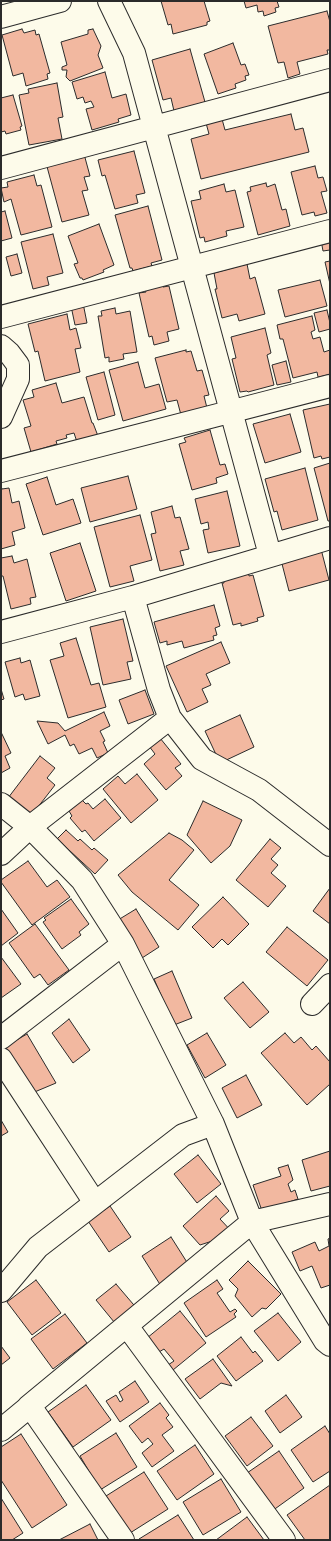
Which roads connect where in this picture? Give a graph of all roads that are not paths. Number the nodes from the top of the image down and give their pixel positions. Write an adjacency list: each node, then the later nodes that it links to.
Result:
1 (60, 1): 3 (street)
2 (109, 1): 5 (street)
3 (1, 17)
4 (330, 80): 5 (street)
5 (155, 127): 6 (street); 8 (street)
6 (1, 168)
7 (330, 231): 8 (street)
8 (192, 266): 9 (street); 12 (street)
9 (1, 317)
10 (1, 346): 13 (street)
11 (330, 386): 12 (street)
12 (232, 412): 14 (street); 16 (street)
13 (1, 417)
14 (1, 471)
15 (330, 538): 16 (street)
16 (270, 555): 17 (street)
17 (133, 596): 18 (street); 19 (street)
18 (1, 632)
19 (170, 718): 22 (street); 23 (street)
20 (1, 804): 22 (street)
21 (1, 824): 22 (street)
22 (26, 831): 24 (street); 25 (street)
23 (330, 845)
24 (1, 854)
25 (123, 944): 28 (street); 30 (street)
26 (330, 985): 27 (street)
27 (312, 1004)
28 (1, 1038)
29 (1, 1060): 31 (street)
30 (213, 1124): 31 (street); 33 (street)
31 (95, 1203): 34 (street)
32 (330, 1204): 33 (street)
33 (252, 1222): 35 (street); 36 (street)
34 (1, 1291)
35 (127, 1326): 37 (street); 40 (street)
36 (330, 1345)
37 (30, 1406): 38 (street); 39 (street)
38 (1, 1430)
39 (123, 1540)
40 (284, 1540)

